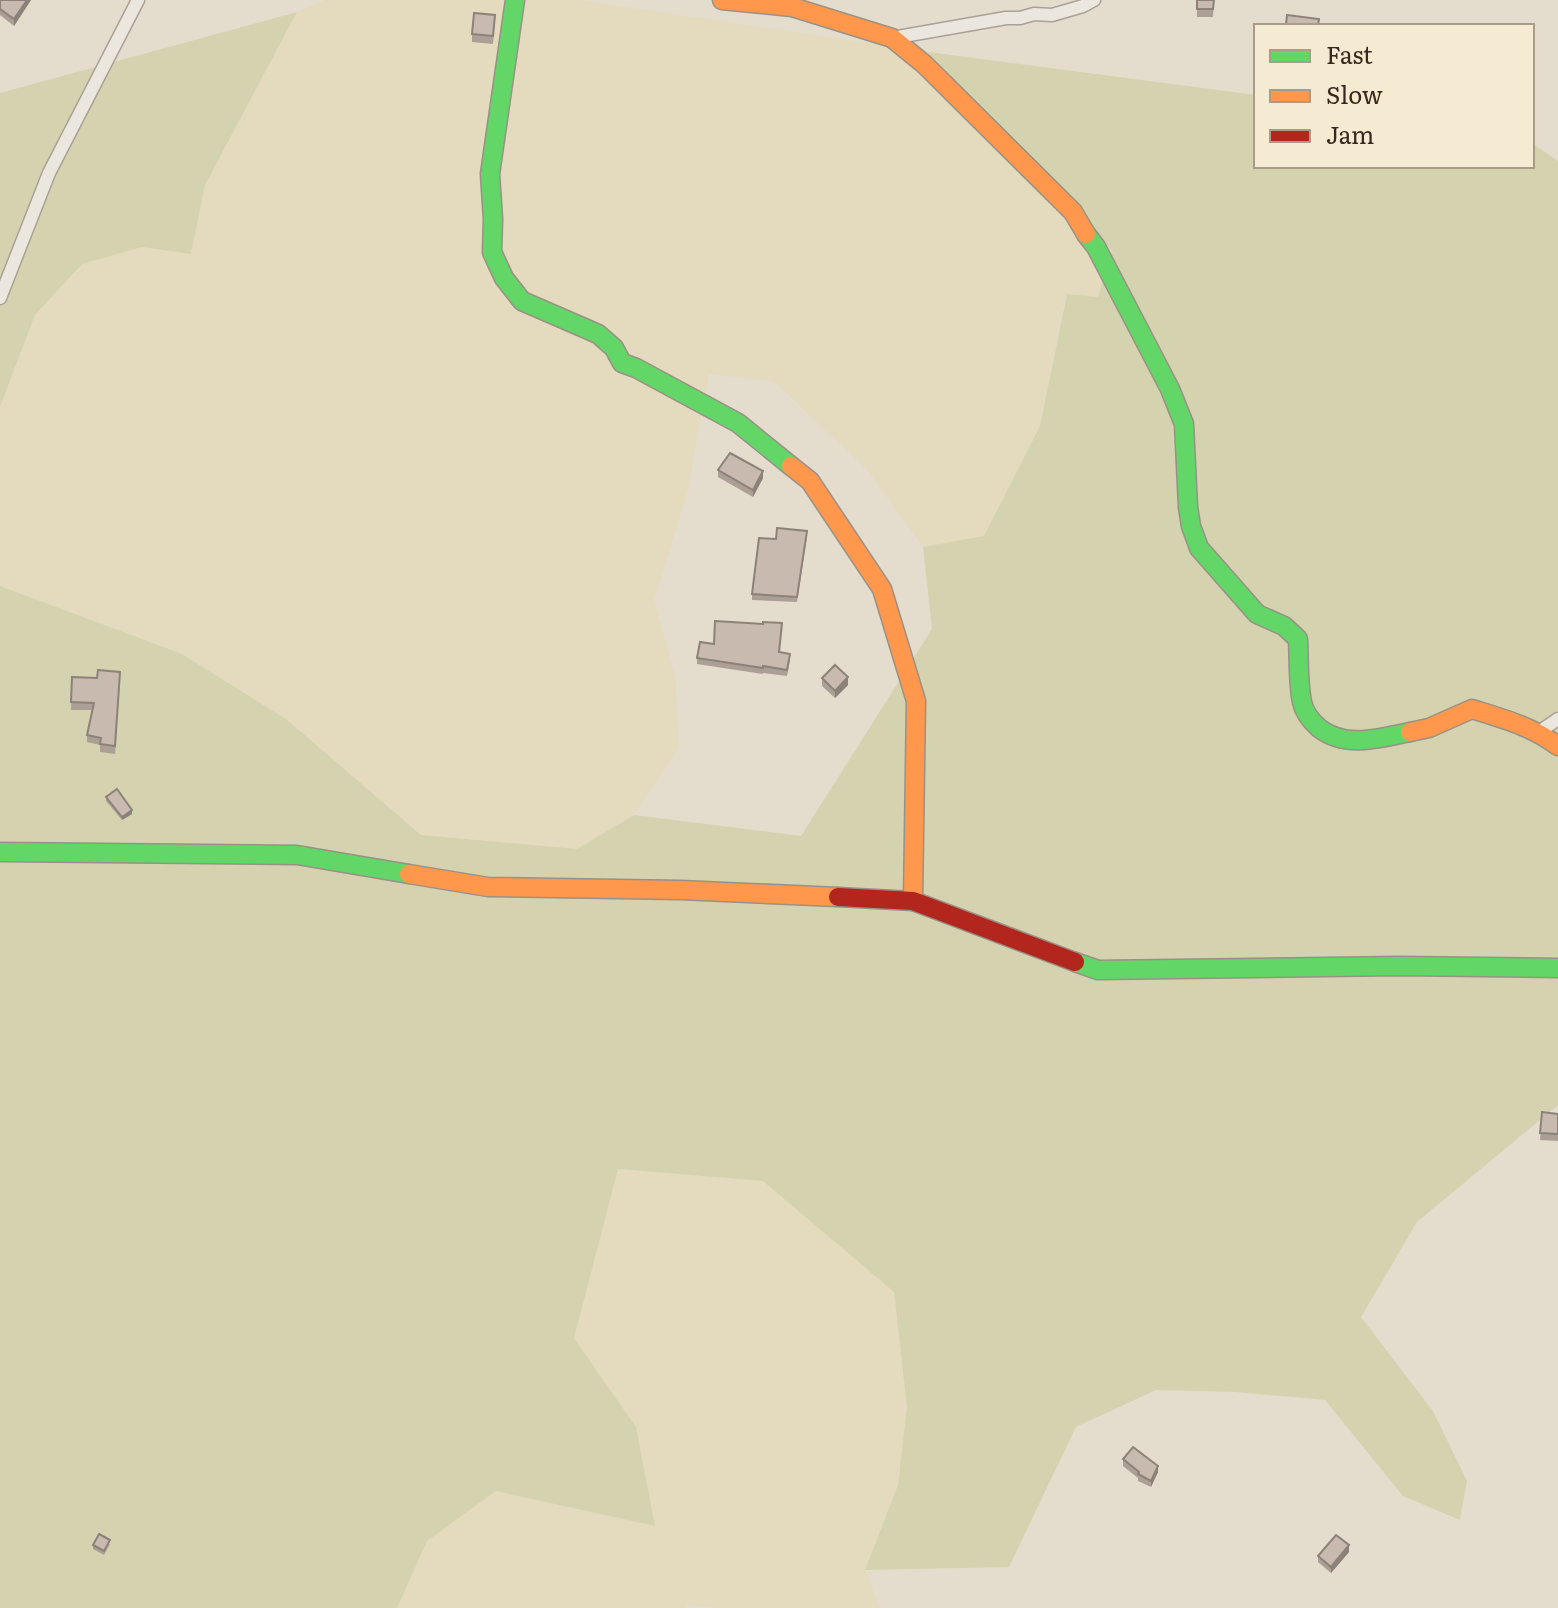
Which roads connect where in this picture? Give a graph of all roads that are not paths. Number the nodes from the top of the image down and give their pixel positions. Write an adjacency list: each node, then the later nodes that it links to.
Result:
1 (138, 0): 6 (street)
2 (515, 0): 11 (street)
3 (722, 0): 5 (street)
4 (1094, 0): 5 (street)
5 (892, 38): 8 (street)
6 (0, 298)
7 (1558, 719): 8 (street)
8 (1539, 732): 9 (street)
9 (1558, 746)
10 (0, 852): 11 (street)
11 (913, 901): 12 (street)
12 (1558, 968)

